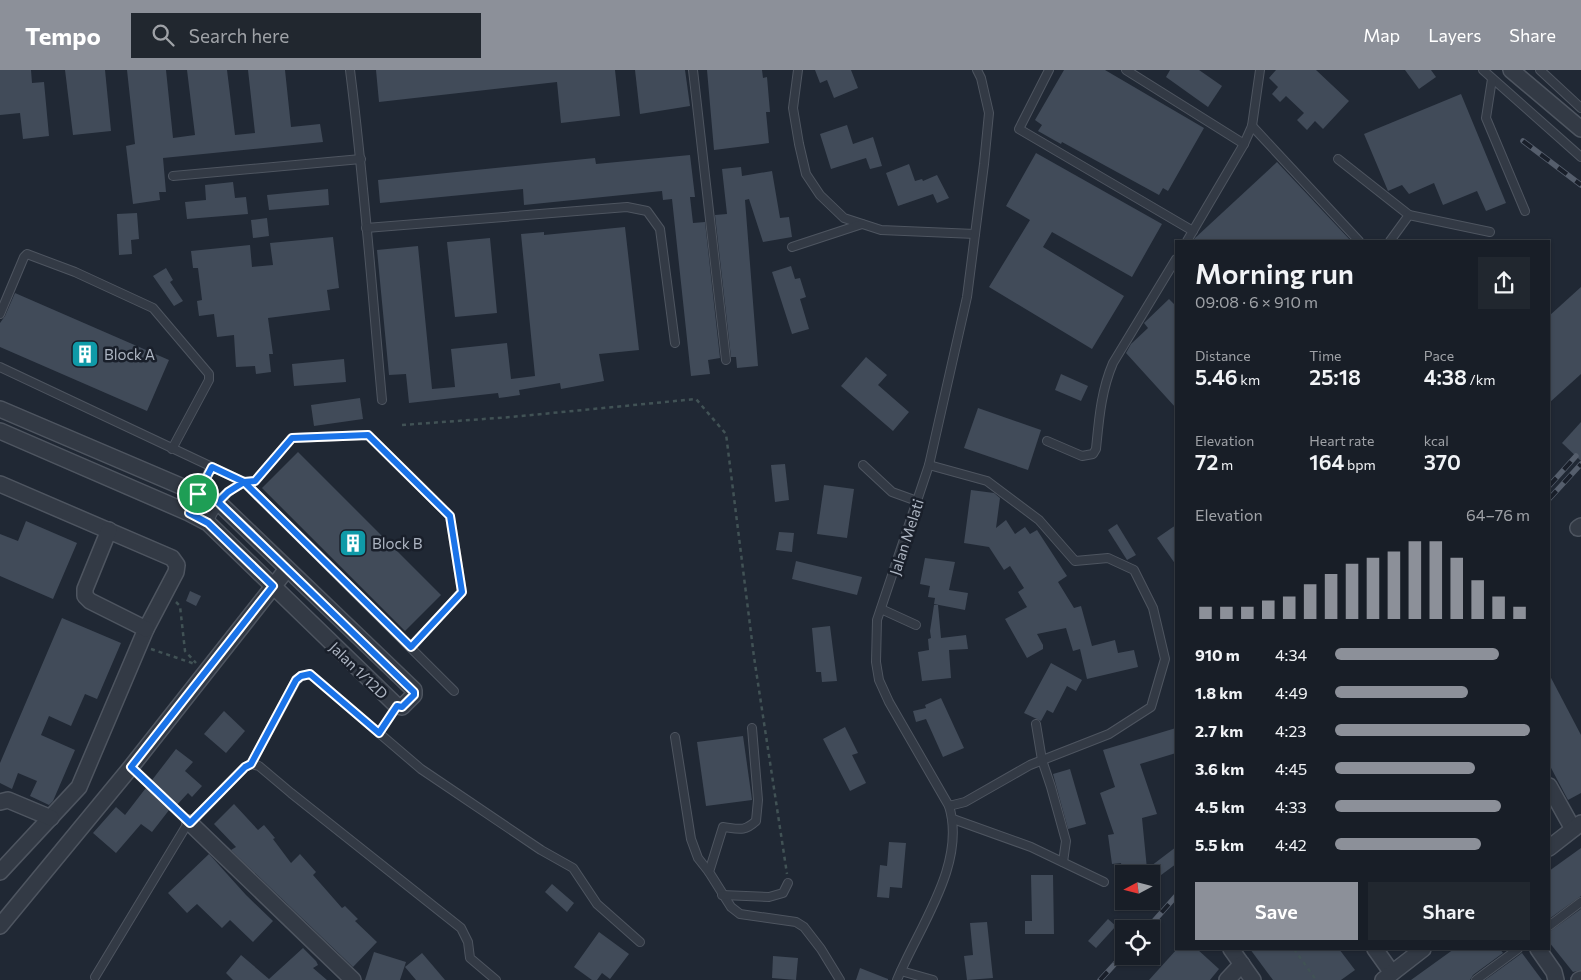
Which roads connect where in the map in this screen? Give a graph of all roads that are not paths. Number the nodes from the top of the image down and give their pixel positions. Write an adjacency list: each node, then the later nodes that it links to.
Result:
1 (350, 70): 18 (lane)
2 (693, 70): 34 (lane)
3 (798, 70): 22 (lane)
4 (977, 70): 26 (lane, Jalan Melati)
5 (1049, 70): 24 (lane)
6 (1126, 70): 15 (lane)
7 (1260, 70): 13 (lane)
8 (1483, 70): 11 (lane)
9 (1511, 70): 14 (street)
10 (1540, 70): 12 (lane)
11 (1492, 79): 16 (lane); 20 (lane)
12 (1581, 108)
13 (1252, 126): 15 (lane); 28 (lane)
14 (1581, 129)
15 (1244, 144): 24 (lane)
16 (1581, 157)
17 (1338, 159): 21 (lane)
18 (361, 160): 19 (lane); 23 (lane)
19 (173, 176)
20 (1525, 211)
21 (1409, 215): 25 (lane); 29 (lane)
22 (862, 224): 26 (lane); 30 (lane)
23 (366, 228): 33 (lane); 36 (lane)
24 (1193, 231): 27 (lane)
25 (1490, 232)
26 (975, 234): 42 (lane, Jalan Melati)
27 (1188, 240)
28 (1358, 240)
29 (1391, 240)
30 (792, 247)
31 (1175, 261): 39 (lane)
32 (0, 314): 40 (lane)
33 (675, 343)
34 (726, 360)
35 (0, 368): 40 (lane)
36 (382, 400)
37 (0, 409): 46 (street, Jalan 1/12D)
38 (0, 431): 49 (street, Jalan 1/12D)
39 (1047, 441)
40 (172, 449): 43 (lane)
41 (864, 465): 47 (lane)
42 (929, 465): 47 (lane, Jalan Melati); 64 (lane)
43 (212, 467): 44 (lane); 46 (lane)
44 (244, 482): 48 (lane); 57 (lane); 57 (lane)
45 (0, 484): 51 (street)
46 (198, 494): 48 (street, Jalan 1/12D); 49 (lane)
47 (917, 501): 54 (lane, Jalan Melati)
48 (218, 502): 50 (lane); 52 (street, Jalan 1/12D)
49 (189, 513): 50 (street, Jalan 1/12D)
50 (208, 523): 53 (street, Jalan 1/12D)
51 (109, 530): 56 (street); 56 (street)
52 (287, 569): 53 (street); 59 (street, Jalan 1/12D)
53 (273, 586): 59 (street, Jalan 1/12D); 82 (street)
54 (881, 609): 55 (lane); 68 (lane, Jalan Melati)
55 (916, 625)
56 (146, 630): 69 (street)
57 (411, 647): 58 (lane)
58 (454, 691)
59 (397, 706): 62 (lane)
60 (1036, 724): 64 (lane)
61 (752, 728): 76 (lane)
62 (379, 733): 65 (lane); 83 (lane)
63 (675, 737): 76 (lane)
64 (1042, 760): 68 (lane); 74 (lane)
65 (251, 764): 71 (lane); 95 (lane)
66 (1550, 787): 72 (street)
67 (0, 802): 69 (street)
68 (949, 806): 70 (lane, Jalan Melati)
69 (51, 818): 75 (street)
70 (953, 819): 74 (lane); 90 (lane, Jalan Melati)
71 (190, 823): 91 (lane); 94 (street)
72 (1577, 826): 73 (street)
73 (1550, 847)
74 (1063, 862): 77 (lane)
75 (0, 872)
76 (709, 872): 79 (lane)
77 (1104, 882)
78 (788, 883): 79 (lane)
79 (722, 895): 96 (lane)
80 (1581, 902): 81 (lane)
81 (1550, 925)
82 (0, 926)
83 (640, 942)
84 (1232, 950): 89 (street)
85 (1375, 950): 92 (street)
86 (1423, 950): 92 (street)
87 (1517, 950): 102 (lane)
88 (1539, 950): 93 (street)
89 (1242, 964): 100 (street); 101 (street)
90 (901, 971): 97 (lane, Jalan Melati); 98 (lane)
91 (95, 976)
92 (1387, 976)
93 (1559, 977)
94 (353, 980)
95 (496, 980)
96 (840, 980)
97 (897, 980)
98 (929, 980): 99 (lane)
99 (933, 980)
100 (1227, 980)
101 (1253, 980)
102 (1476, 980)

